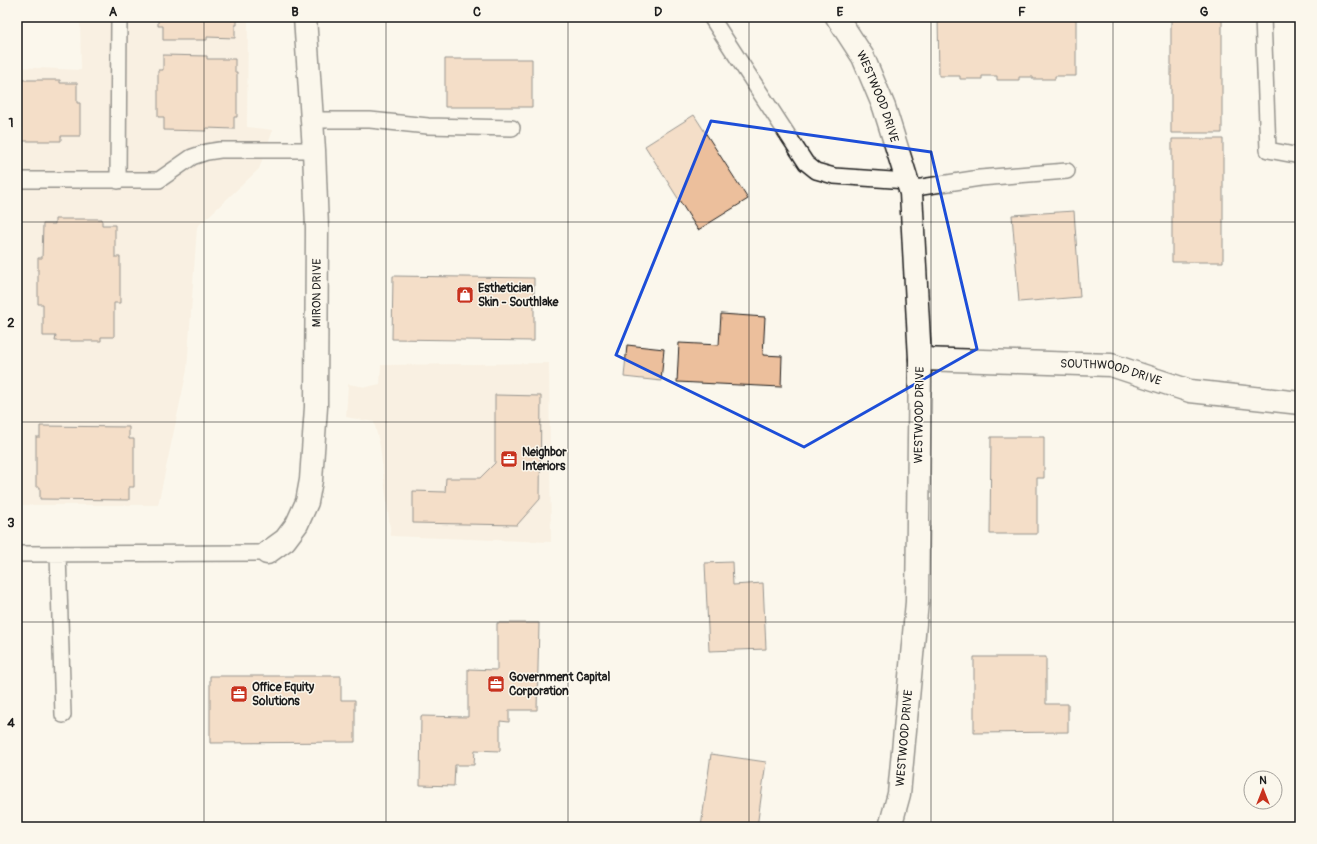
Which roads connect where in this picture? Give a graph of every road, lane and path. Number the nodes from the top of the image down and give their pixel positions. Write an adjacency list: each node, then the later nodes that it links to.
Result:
1 (119, 17): 12 (lane)
2 (305, 17): 6 (street, MIRON DRIVE)
3 (711, 17): 13 (lane)
4 (838, 17): 13 (street, WESTWOOD DRIVE)
5 (1263, 17): 9 (lane)
6 (312, 120): 7 (lane); 8 (street, MIRON DRIVE)
7 (512, 128)
8 (314, 150): 12 (lane); 16 (street, MIRON DRIVE)
9 (1300, 156)
10 (1067, 171): 13 (lane)
11 (17, 180): 12 (lane)
12 (118, 180)
13 (908, 185): 14 (street, WESTWOOD DRIVE)
14 (920, 359): 15 (street, SOUTHWOOD DRIVE); 20 (street, WESTWOOD DRIVE)
15 (1300, 402)
16 (268, 553): 18 (lane)
17 (17, 554): 18 (lane)
18 (58, 554): 19 (lane)
19 (64, 715)
20 (890, 827)

